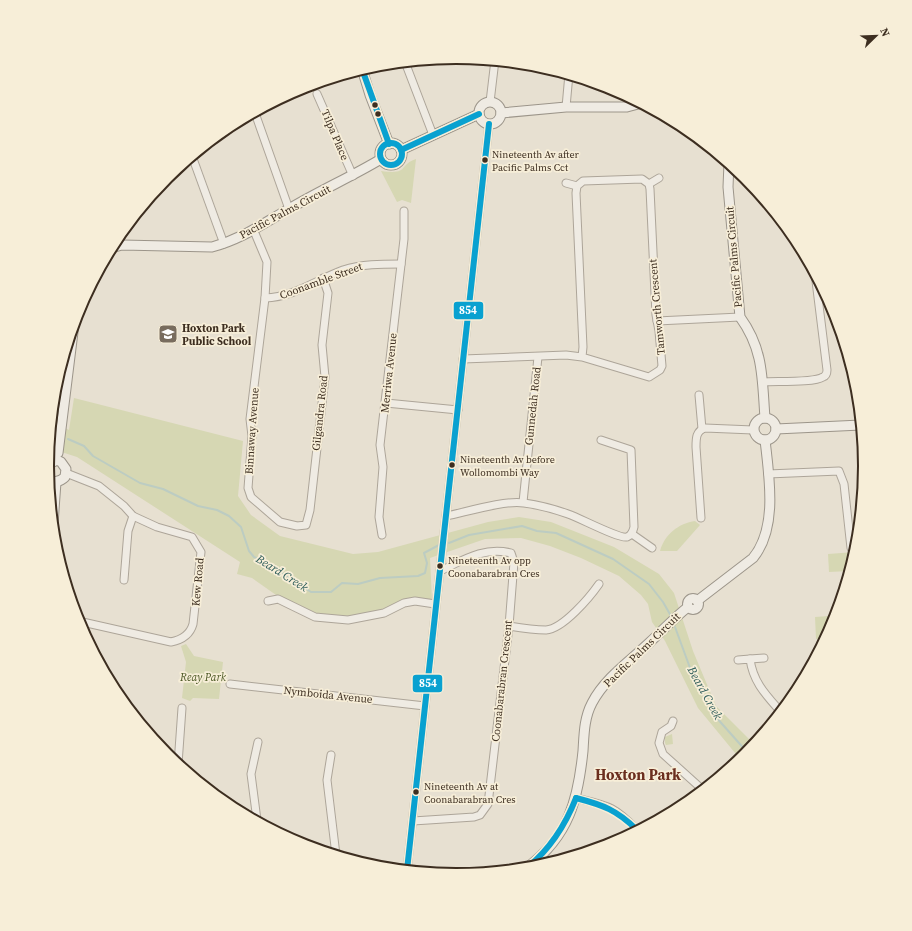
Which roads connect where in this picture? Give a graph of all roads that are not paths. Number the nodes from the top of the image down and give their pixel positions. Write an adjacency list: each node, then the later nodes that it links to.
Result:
1 (494, 65): 6 (street)
2 (407, 67): 13 (street)
3 (364, 74): 14 (street)
4 (568, 80): 8 (street)
5 (317, 94): 19 (street, Tilpa Place)
6 (490, 102): 9 (street); 10 (street)
7 (634, 105): 8 (street)
8 (566, 107): 9 (street)
9 (501, 113): 12 (street)
10 (479, 114): 12 (street); 13 (street)
11 (256, 116): 24 (street)
12 (489, 124): 38 (street)
13 (433, 135): 15 (street)
14 (389, 144): 15 (street); 16 (street)
15 (401, 150): 16 (street)
16 (381, 159): 19 (street, Pacific Palms Circuit)
17 (194, 161): 27 (street)
18 (729, 170): 33 (street, Pacific Palms Circuit)
19 (353, 176): 24 (street, Pacific Palms Circuit)
20 (659, 178): 22 (street)
21 (566, 183): 23 (street)
22 (649, 184): 23 (street); 34 (street, Tamworth Crescent)
23 (577, 186): 37 (street)
24 (289, 209): 26 (street, Pacific Palms Circuit)
25 (404, 211): 29 (street, Merriwa Avenue)
26 (254, 231): 27 (street, Pacific Palms Circuit); 32 (street, Binnaway Avenue)
27 (224, 244): 28 (street, Pacific Palms Circuit)
28 (120, 245)
29 (401, 264): 30 (street, Coonamble Street); 41 (street, Merriwa Avenue)
30 (323, 278): 32 (street, Coonamble Street); 59 (street, Gilgandra Road)
31 (817, 288): 39 (street)
32 (265, 298): 59 (street, Binnaway Avenue)
33 (740, 317): 34 (street); 39 (street, Pacific Palms Circuit)
34 (657, 322): 37 (street, Tamworth Crescent)
35 (71, 351): 50 (street)
36 (538, 356): 37 (street, Tamworth Crescent); 38 (street, Tamworth Crescent); 55 (street, Gunnedah Road)
37 (582, 357)
38 (463, 359): 42 (street)
39 (763, 382): 43 (street, Pacific Palms Circuit)
40 (699, 395): 45 (street)
41 (386, 403): 42 (street); 61 (street, Merriwa Avenue)
42 (458, 410): 57 (street)
43 (765, 418): 46 (street); 47 (street)
44 (856, 424): 46 (street)
45 (702, 429): 47 (street); 58 (street)
46 (776, 429): 49 (street)
47 (754, 430): 49 (street)
48 (601, 440): 60 (street)
49 (765, 440): 53 (street)
50 (58, 457): 51 (street); 52 (street)
51 (54, 460)
52 (66, 473): 54 (street); 56 (street, Kew Road)
53 (768, 474): 62 (street); 83 (street, Pacific Palms Circuit)
54 (55, 480)
55 (523, 502): 57 (street); 60 (street)
56 (133, 516): 65 (street); 69 (street, Kew Road)
57 (446, 516): 64 (street)
58 (701, 518)
59 (306, 525)
60 (632, 534): 63 (street)
61 (382, 535)
62 (850, 542)
63 (652, 548)
64 (440, 571): 68 (street); 70 (street, Coonabarabran Crescent)
65 (124, 580)
66 (599, 584): 70 (street)
67 (268, 601): 68 (street)
68 (435, 604): 75 (street)
69 (87, 623)
70 (509, 626): 85 (street, Coonabarabran Crescent)
71 (764, 658): 72 (street)
72 (750, 659): 73 (street); 76 (street)
73 (738, 660)
74 (230, 684): 75 (street, Nymboida Avenue)
75 (425, 706): 85 (street)
76 (777, 707)
77 (182, 708): 81 (street)
78 (673, 720): 82 (street)
79 (258, 742): 84 (street)
80 (331, 755): 87 (street)
81 (179, 756)
82 (698, 786)
83 (576, 798): 86 (street); 88 (street, Pacific Palms Circuit)
84 (256, 815)
85 (413, 821): 89 (street)
86 (633, 826)
87 (335, 849)
88 (537, 859)
89 (408, 864)

